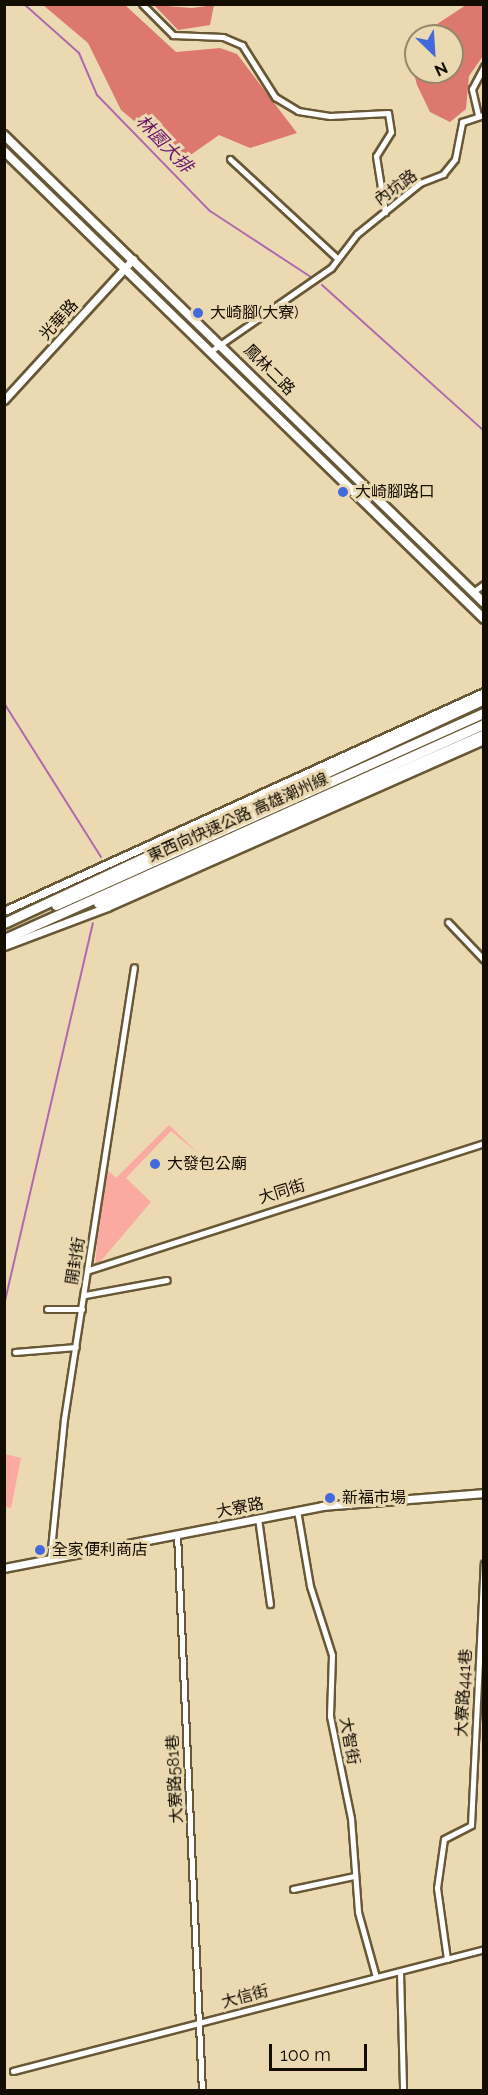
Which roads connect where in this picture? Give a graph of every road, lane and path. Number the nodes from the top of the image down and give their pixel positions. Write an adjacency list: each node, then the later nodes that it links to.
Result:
1 (141, 4): 7 (street)
2 (483, 66): 3 (street)
3 (481, 115): 7 (street, 內坑路)
4 (4, 135): 8 (main road, 鳳林二路)
5 (4, 152): 10 (main road, 鳳林二路)
6 (230, 159): 9 (street)
7 (385, 212): 9 (street, 內坑路)
8 (133, 259): 10 (main road, 光華路); 11 (main road, 鳳林二路)
9 (338, 259): 11 (street, 內坑路)
10 (124, 268): 12 (main road, 鳳林二路); 13 (main road, 光華路)
11 (220, 343): 12 (street, 內坑路); 15 (main road, 鳳林二路)
12 (212, 351): 17 (main road, 鳳林二路)
13 (4, 400)
14 (483, 584): 15 (street)
15 (473, 592): 16 (main road, 鳳林二路)
16 (483, 603)
17 (483, 619)
18 (483, 692): 24 (main road)
19 (483, 699): 26 (highway)
20 (483, 713): 27 (highway, 東西向快速公路 高雄潮州線)
21 (483, 724): 28 (highway, 東西向快速公路 高雄潮州線)
22 (483, 734): 28 (highway)
23 (483, 740): 30 (main road)
24 (4, 911)
25 (448, 922): 31 (street)
26 (4, 923)
27 (4, 928)
28 (20, 932): 29 (highway, 東西向快速公路 高雄潮州線)
29 (4, 939)
30 (4, 946)
31 (483, 960)
32 (134, 968): 34 (street, 開封街)
33 (483, 1143): 34 (street, 大同街)
34 (89, 1270): 36 (street, 開封街)
35 (167, 1280): 36 (street)
36 (85, 1295): 38 (street, 開封街)
37 (47, 1309): 38 (street)
38 (82, 1309): 39 (street, 開封街)
39 (76, 1347): 40 (street); 45 (street, 開封街)
40 (15, 1352)
41 (483, 1493): 42 (main road, 大寮路)
42 (297, 1510): 43 (main road, 大寮路); 49 (street, 大智街)
43 (258, 1518): 44 (main road, 大寮路); 48 (street)
44 (177, 1534): 45 (main road, 大寮路); 55 (street, 大寮路581巷)
45 (50, 1559): 47 (main road, 大寮路)
46 (483, 1563): 52 (street, 大寮路441巷)
47 (4, 1568)
48 (270, 1604)
49 (354, 1876): 50 (street); 54 (street, 大智街)
50 (293, 1889)
51 (483, 1949): 52 (street, 大信街)
52 (447, 1959): 53 (street, 大信街)
53 (400, 1972): 54 (street, 大信街); 58 (street)
54 (376, 1977): 55 (street, 大信街)
55 (200, 2023): 56 (street, 大信街); 57 (street, 大寮路581巷)
56 (13, 2071)
57 (201, 2091)
58 (403, 2091)

